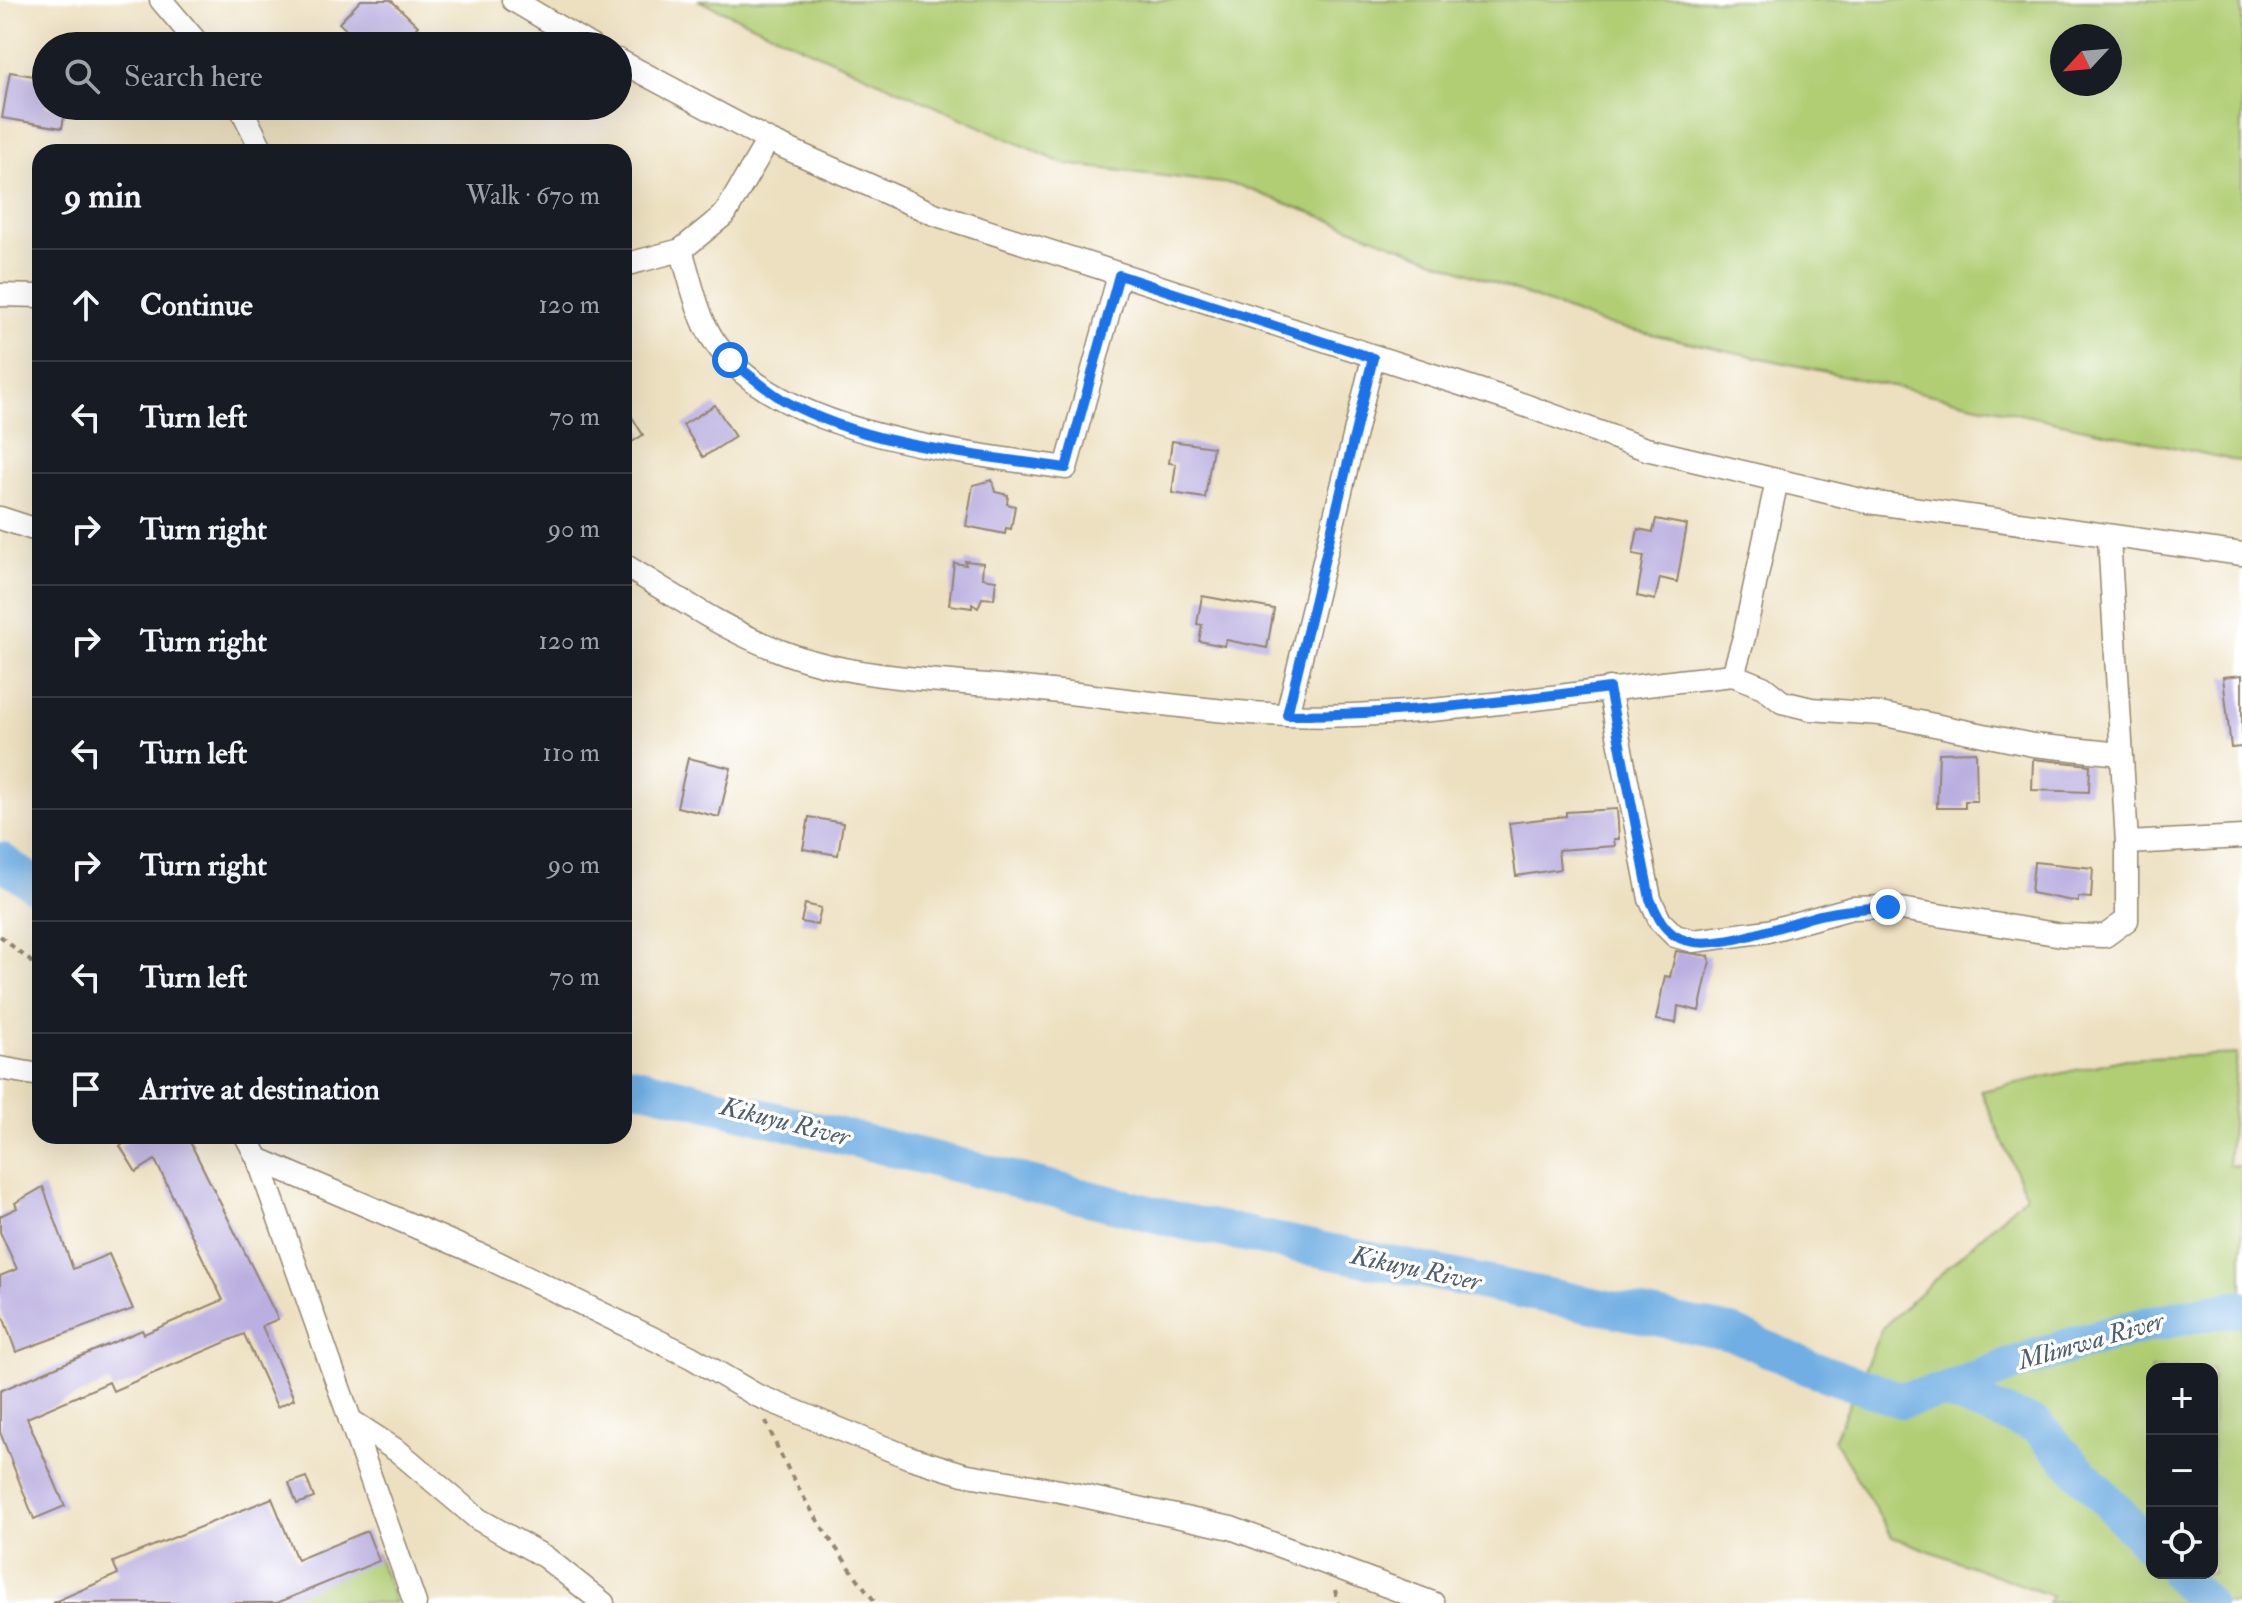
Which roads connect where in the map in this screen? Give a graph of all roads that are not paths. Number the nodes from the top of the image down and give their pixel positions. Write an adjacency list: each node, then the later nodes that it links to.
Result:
1 (161, 0): 3 (street)
2 (513, 0): 4 (street)
3 (188, 32)
4 (567, 32)
5 (632, 67): 7 (street)
6 (247, 120): 8 (street)
7 (768, 140): 9 (street); 11 (street)
8 (259, 144)
9 (681, 250): 10 (street); 11 (street)
10 (632, 263)
11 (1119, 275): 14 (street)
12 (0, 295): 13 (street)
13 (32, 296)
14 (1373, 358): 15 (street); 23 (street)
15 (1777, 480): 18 (street); 21 (street)
16 (0, 518): 17 (street)
17 (32, 528)
18 (2109, 537): 19 (street); 24 (street)
19 (2242, 554)
20 (632, 570): 23 (street)
21 (1733, 675): 22 (street); 24 (street)
22 (1609, 688): 23 (street); 26 (street)
23 (1287, 715)
24 (2121, 754): 26 (street)
25 (2242, 837): 26 (street)
26 (2127, 843)
27 (0, 1068): 28 (street)
28 (32, 1074)
29 (250, 1144): 30 (street)
30 (258, 1159): 31 (street); 34 (street)
31 (350, 1420): 32 (street); 33 (street)
32 (415, 1603)
33 (603, 1603)
34 (1433, 1603)

